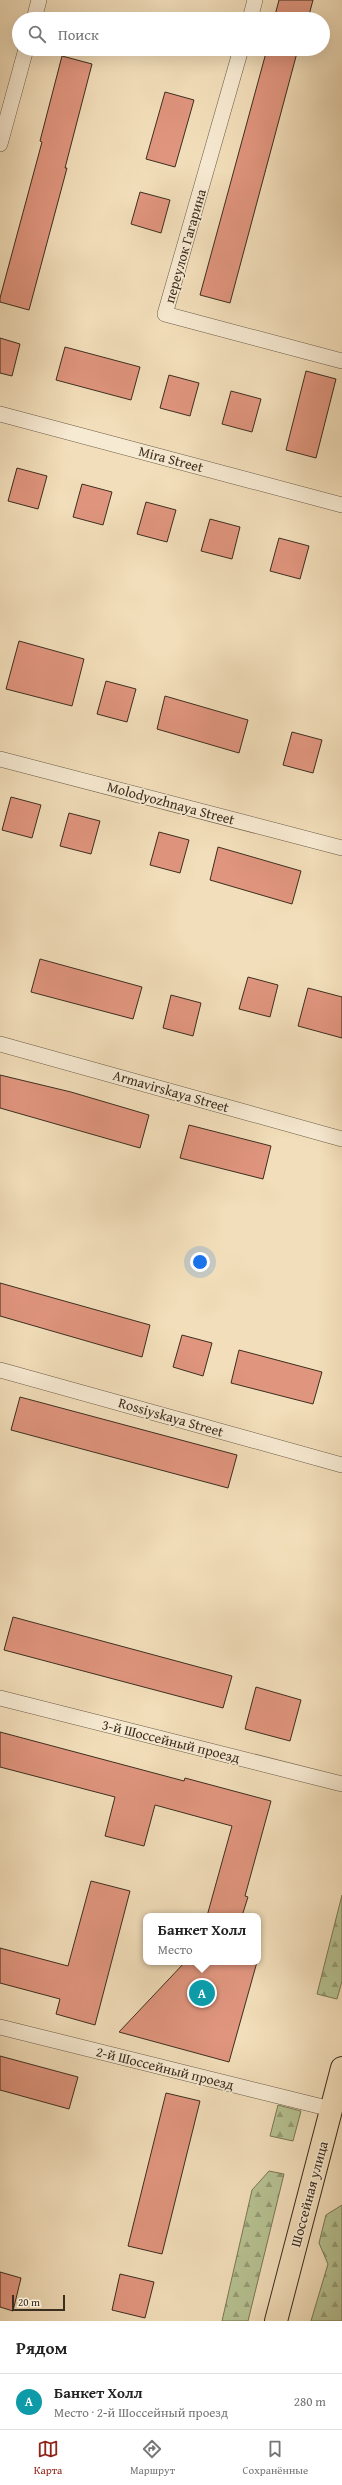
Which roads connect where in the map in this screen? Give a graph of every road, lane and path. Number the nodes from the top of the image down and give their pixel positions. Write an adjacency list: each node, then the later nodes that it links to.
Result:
1 (39, 0): 3 (street)
2 (256, 0): 4 (street)
3 (36, 12)
4 (252, 12)
5 (24, 56): 7 (street)
6 (240, 56): 8 (street, переулок Гагарина)
7 (0, 144)
8 (342, 361)
9 (0, 414): 10 (street, Mira Street)
10 (342, 504)
11 (0, 759): 12 (street, Molodyozhnaya Street)
12 (342, 848)
13 (0, 1044): 14 (street, Armavirskaya Street)
14 (342, 1139)
15 (0, 1370): 16 (street, Rossiyskaya Street)
16 (342, 1465)
17 (0, 1698): 18 (street, 3-й Шоссейный проезд)
18 (342, 1784)
19 (0, 2027): 21 (street, 2-й Шоссейный проезд)
20 (342, 2068): 21 (main road, Шоссейная улица)
21 (331, 2109): 22 (main road, Шоссейная улица)
22 (276, 2321)

